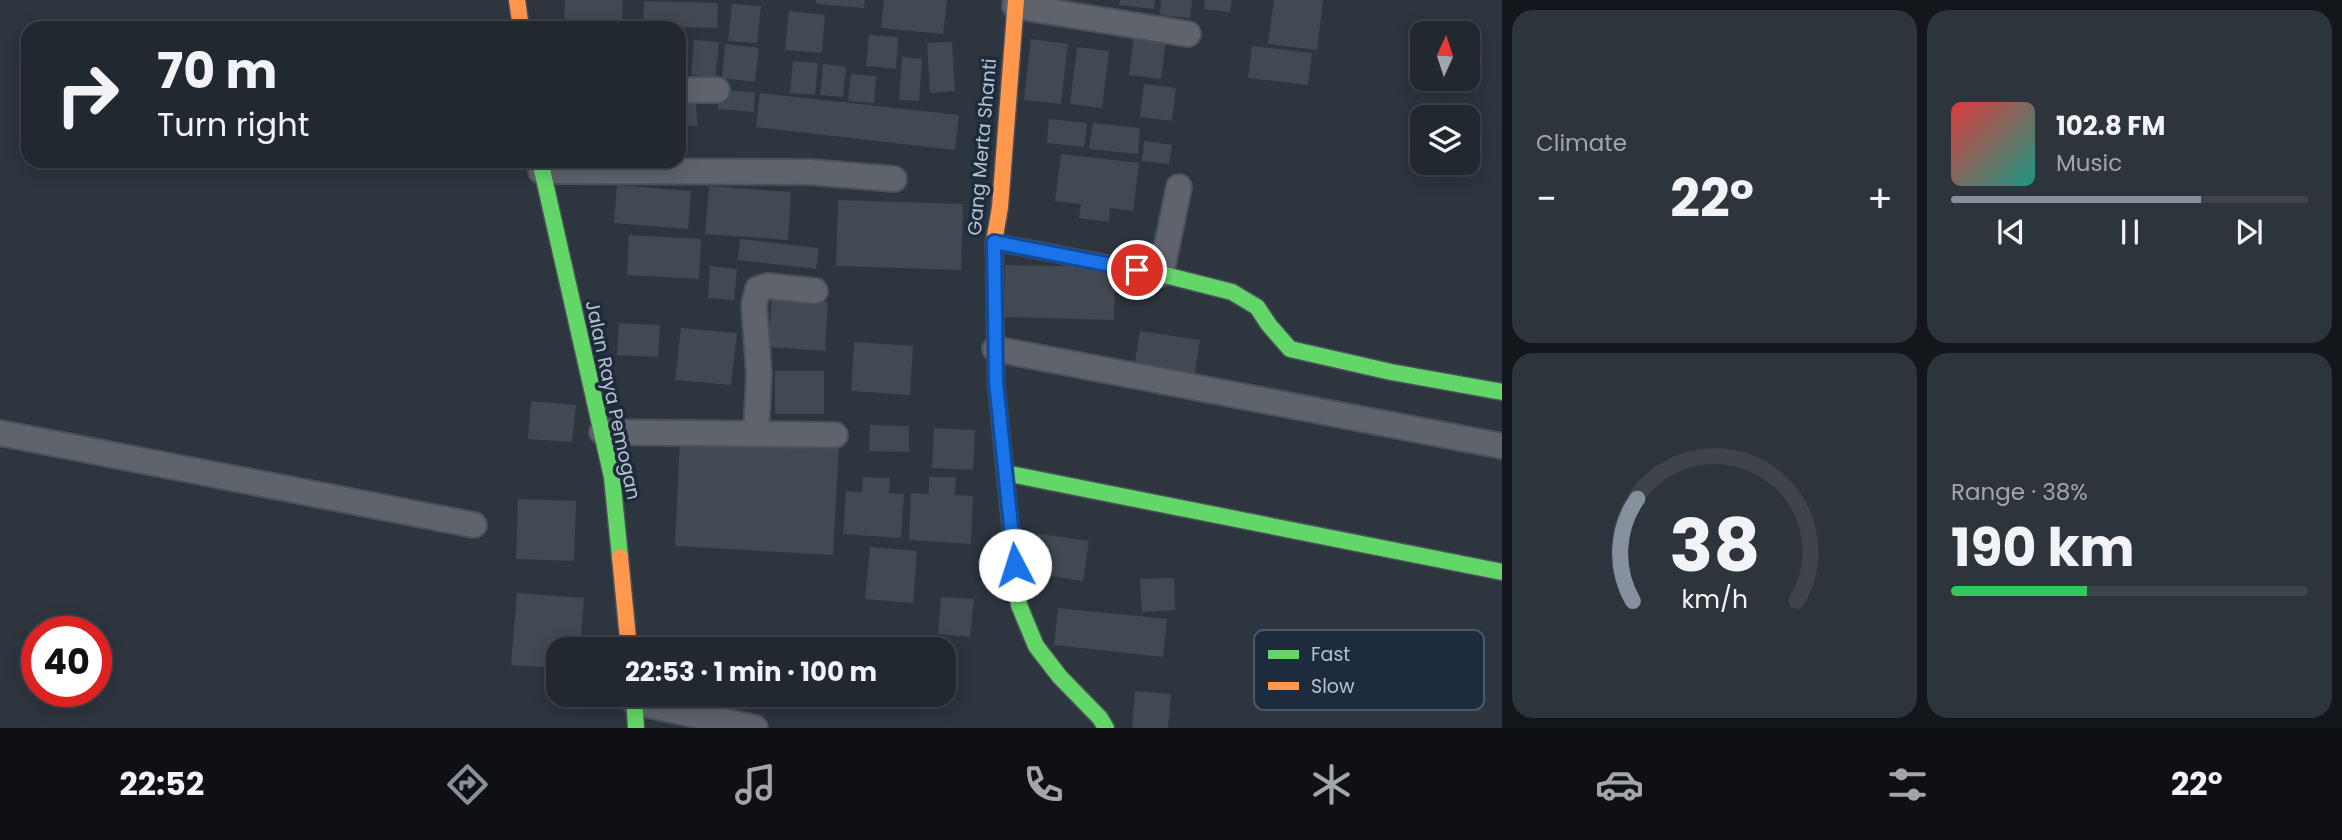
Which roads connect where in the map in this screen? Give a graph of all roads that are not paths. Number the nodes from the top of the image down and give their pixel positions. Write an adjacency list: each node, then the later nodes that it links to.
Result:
1 (517, 0): 3 (street)
2 (1015, 3): 4 (street); 11 (street, Gang Merta Shanti)
3 (520, 21)
4 (1188, 34)
5 (686, 90): 6 (street)
6 (717, 90)
7 (541, 168): 16 (street, Jalan Raya Pemogan)
8 (631, 168): 9 (street)
9 (894, 179)
10 (1180, 187): 12 (street)
11 (994, 242): 12 (street); 14 (street, Gang Merta Shanti)
12 (1161, 274): 15 (street)
13 (815, 290): 18 (street)
14 (995, 349): 20 (street); 21 (street, Gang Merta Shanti)
15 (1502, 392)
16 (602, 432): 18 (street); 24 (street, Jalan Raya Pemogan)
17 (0, 433): 22 (street)
18 (756, 434): 19 (street)
19 (835, 435)
20 (1502, 446)
21 (1005, 473): 23 (street); 29 (street, Gang Merta Shanti)
22 (474, 525)
23 (1502, 572)
24 (628, 637)
25 (635, 707): 27 (street)
26 (670, 707): 28 (street)
27 (636, 728)
28 (755, 728)
29 (1106, 728)

